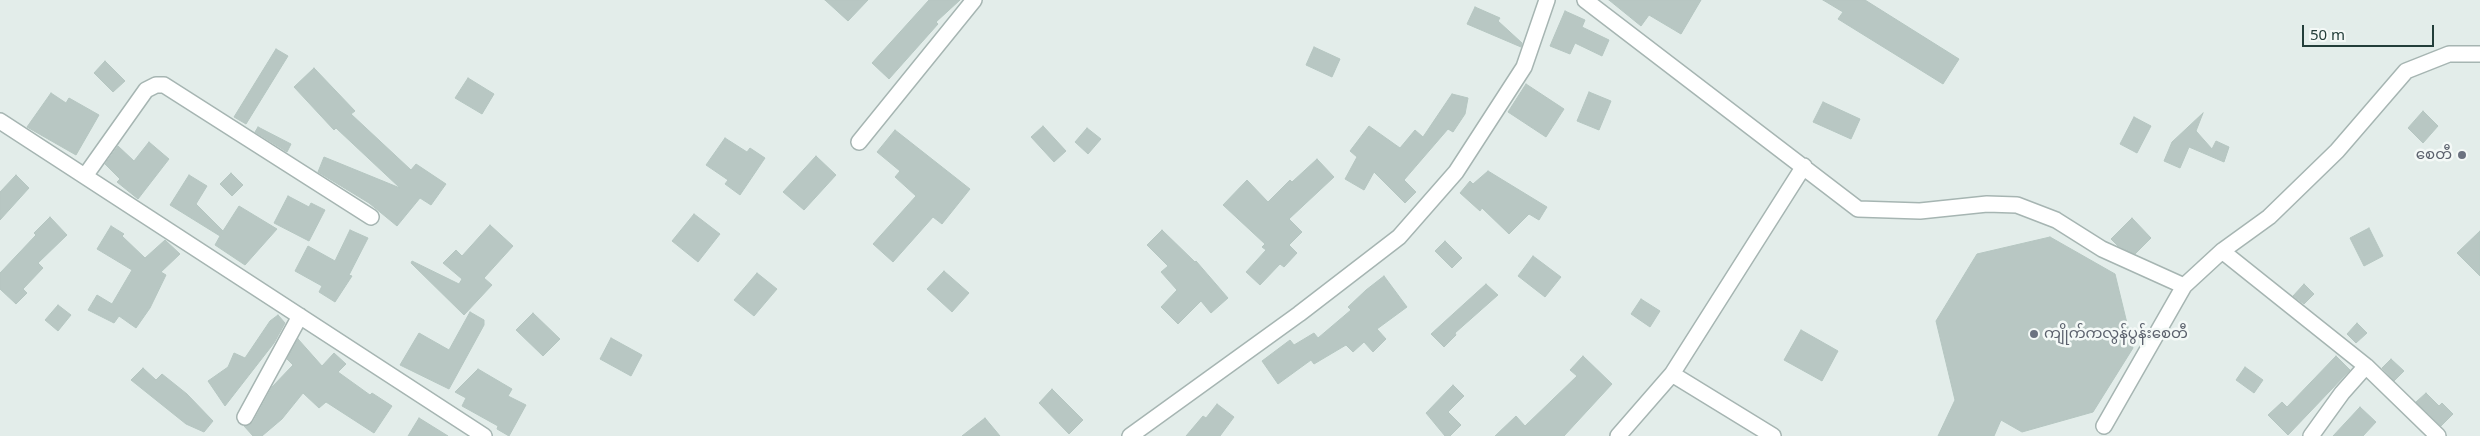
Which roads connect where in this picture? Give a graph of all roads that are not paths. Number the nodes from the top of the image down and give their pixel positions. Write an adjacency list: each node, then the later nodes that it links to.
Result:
1 (974, 0): 6 (street)
2 (1547, 0): 18 (street)
3 (1585, 0): 7 (street)
4 (2480, 54): 10 (street)
5 (0, 120): 8 (street)
6 (859, 142)
7 (1804, 166): 11 (street); 14 (street)
8 (85, 176): 9 (street); 12 (street)
9 (371, 217)
10 (2222, 251): 11 (street); 13 (street)
11 (2184, 286): 16 (street)
12 (300, 316): 15 (street); 17 (street)
13 (2366, 366): 21 (street); 22 (street)
14 (1672, 374): 19 (street); 20 (street)
15 (246, 417)
16 (2104, 426)
17 (484, 436)
18 (1130, 436)
19 (1618, 436)
20 (1773, 436)
21 (2311, 436)
22 (2438, 436)

